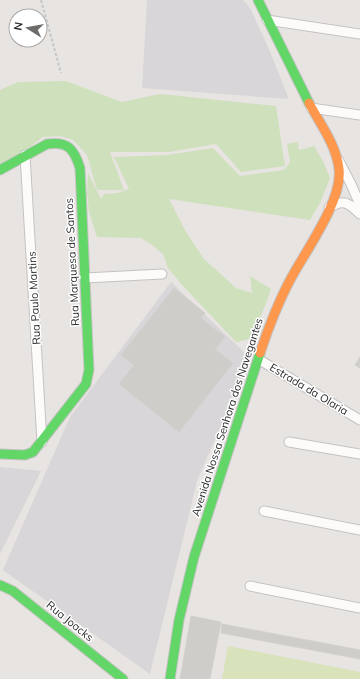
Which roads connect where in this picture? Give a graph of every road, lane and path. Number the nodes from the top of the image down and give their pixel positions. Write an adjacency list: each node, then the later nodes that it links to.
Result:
1 (41, 0): 5 (path)
2 (258, 0): 3 (main road, Avenida Nossa Senhora dos Navegantes)
3 (267, 20): 4 (street); 6 (main road, Avenida Nossa Senhora dos Navegantes)
4 (360, 34)
5 (61, 73)
6 (311, 108): 7 (street); 8 (main road, Avenida Nossa Senhora dos Navegantes)
7 (360, 115)
8 (336, 154): 11 (street); 13 (main road, Avenida Nossa Senhora dos Navegantes)
9 (25, 155): 10 (main road, Rua Marquesa de Santos); 16 (main road, Rua Marquesa de Santos); 19 (street, Rua Paulo Martins)
10 (0, 170)
11 (358, 195): 12 (street)
12 (360, 205)
13 (330, 208): 14 (street); 17 (main road, Avenida Nossa Senhora dos Navegantes)
14 (360, 214)
15 (162, 274): 16 (street)
16 (85, 278): 19 (main road, Rua Marquesa de Santos)
17 (258, 359): 18 (street, Estrada da Olaria); 29 (main road, Avenida Nossa Senhora dos Navegantes)
18 (360, 420)
19 (42, 442): 21 (main road, Rua Marquesa de Santos)
20 (289, 442): 22 (street)
21 (0, 454)
22 (360, 454)
23 (264, 512): 24 (street)
24 (360, 530)
25 (0, 584): 28 (main road, Rua Joacks)
26 (250, 586): 27 (street)
27 (360, 608)
28 (123, 679)
29 (170, 679)

